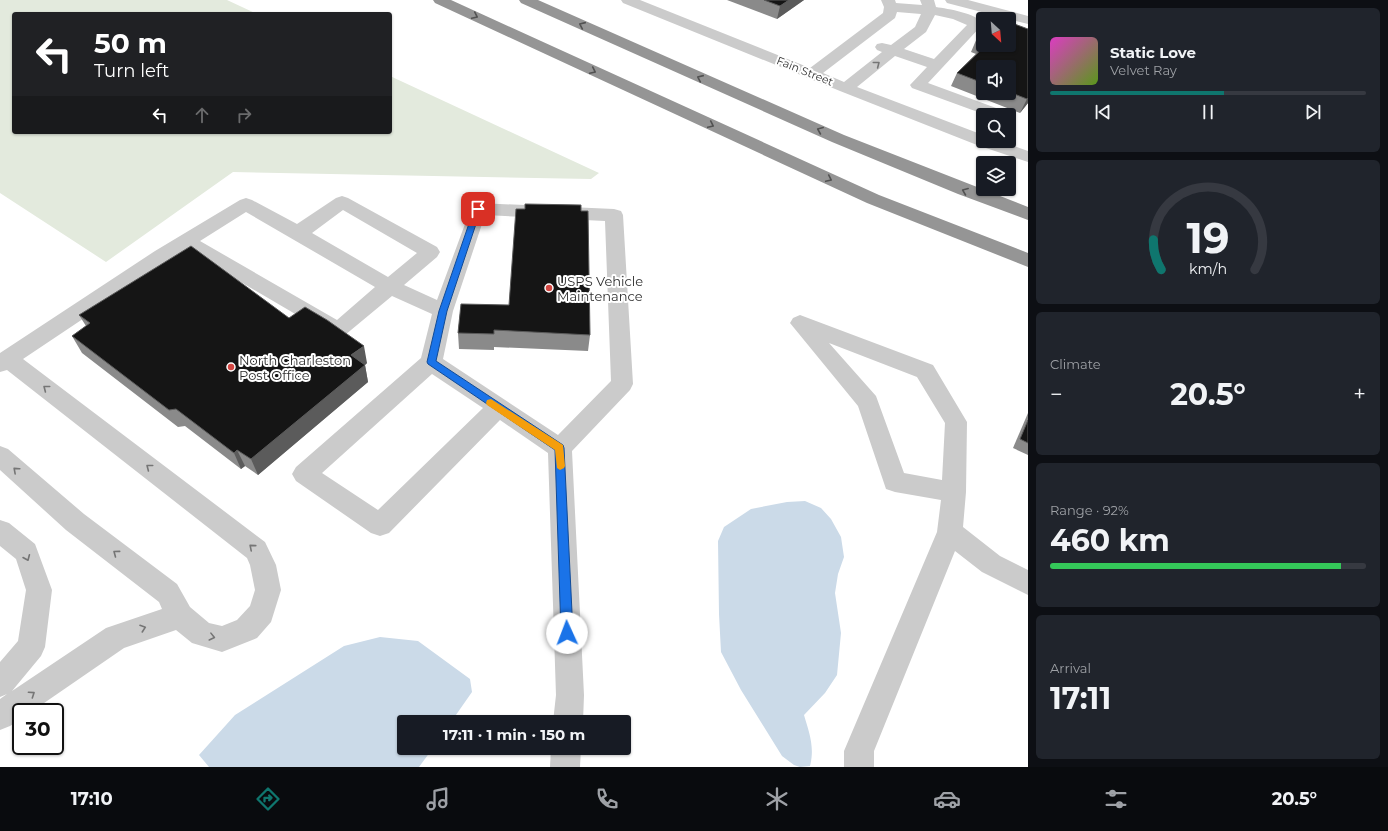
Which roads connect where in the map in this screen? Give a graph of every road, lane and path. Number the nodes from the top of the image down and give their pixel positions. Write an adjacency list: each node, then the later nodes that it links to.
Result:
1 (440, 0): 20 (highway, one-way to 20)
2 (526, 0): 17 (highway, one-way to 2)
3 (628, 0): 11 (street, Fain Street)
4 (950, 0): 7 (street)
5 (890, 3): 6 (street); 8 (street)
6 (929, 5): 9 (street); 10 (street)
7 (1028, 20)
8 (860, 38): 9 (street); 11 (street)
9 (893, 51): 10 (street); 12 (street, one-way to 9)
10 (936, 65): 13 (street)
11 (812, 74): 12 (street, Fain Street)
12 (846, 88): 14 (street, Fain Street)
13 (982, 108)
14 (976, 138)
15 (1003, 148): 16 (street, Fain Street)
16 (1028, 157)
17 (1028, 214)
18 (298, 233): 19 (street); 21 (street); 21 (street)
19 (186, 241): 21 (street); 23 (street)
20 (1028, 260)
21 (390, 286): 22 (street)
22 (443, 311): 24 (street); 26 (street)
23 (4, 362): 32 (street, one-way to 23)
24 (432, 362): 25 (street); 25 (street)
25 (498, 408): 26 (street)
26 (560, 448): 34 (street)
27 (0, 456): 32 (street, one-way to 27)
28 (954, 492): 28 (street); 30 (street)
29 (0, 531): 33 (street, one-way to 33)
30 (950, 532): 31 (street); 38 (street)
31 (1028, 583)
32 (180, 616): 35 (street, one-way to 32)
33 (0, 683)
34 (569, 715)
35 (0, 716)
36 (566, 755): 37 (street)
37 (565, 767)
38 (859, 767)

